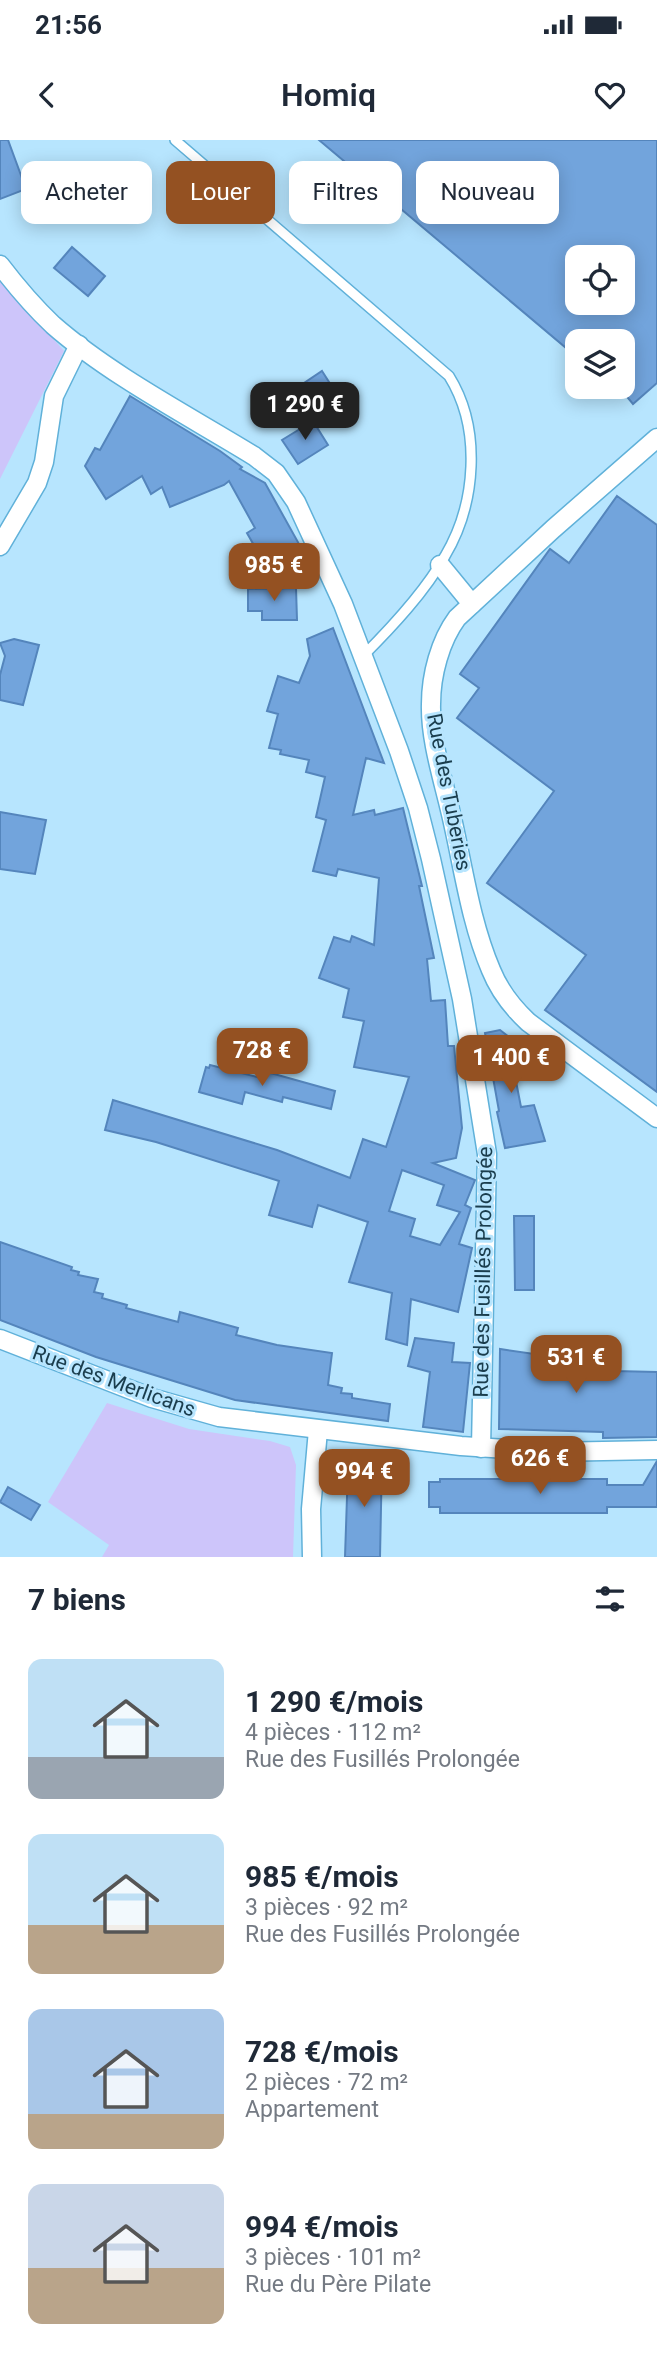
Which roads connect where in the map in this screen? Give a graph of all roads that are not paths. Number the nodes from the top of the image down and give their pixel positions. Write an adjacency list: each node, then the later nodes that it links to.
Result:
1 (176, 140): 6 (lane)
2 (0, 265): 3 (street, Rue des Fusillés Prolongée)
3 (79, 345): 5 (street); 8 (street, Rue des Fusillés Prolongée)
4 (657, 438): 7 (street, Rue des Tuberies)
5 (0, 546)
6 (440, 565): 7 (street); 8 (lane)
7 (472, 604): 9 (street, Rue des Tuberies)
8 (363, 656): 12 (street, Rue des Fusillés Prolongée)
9 (657, 1118)
10 (0, 1339): 11 (street, Rue des Merlicans)
11 (318, 1430): 12 (street, Rue des Merlicans); 14 (street)
12 (481, 1448): 13 (street, Rue des Merlicans)
13 (657, 1450)
14 (312, 1557)

